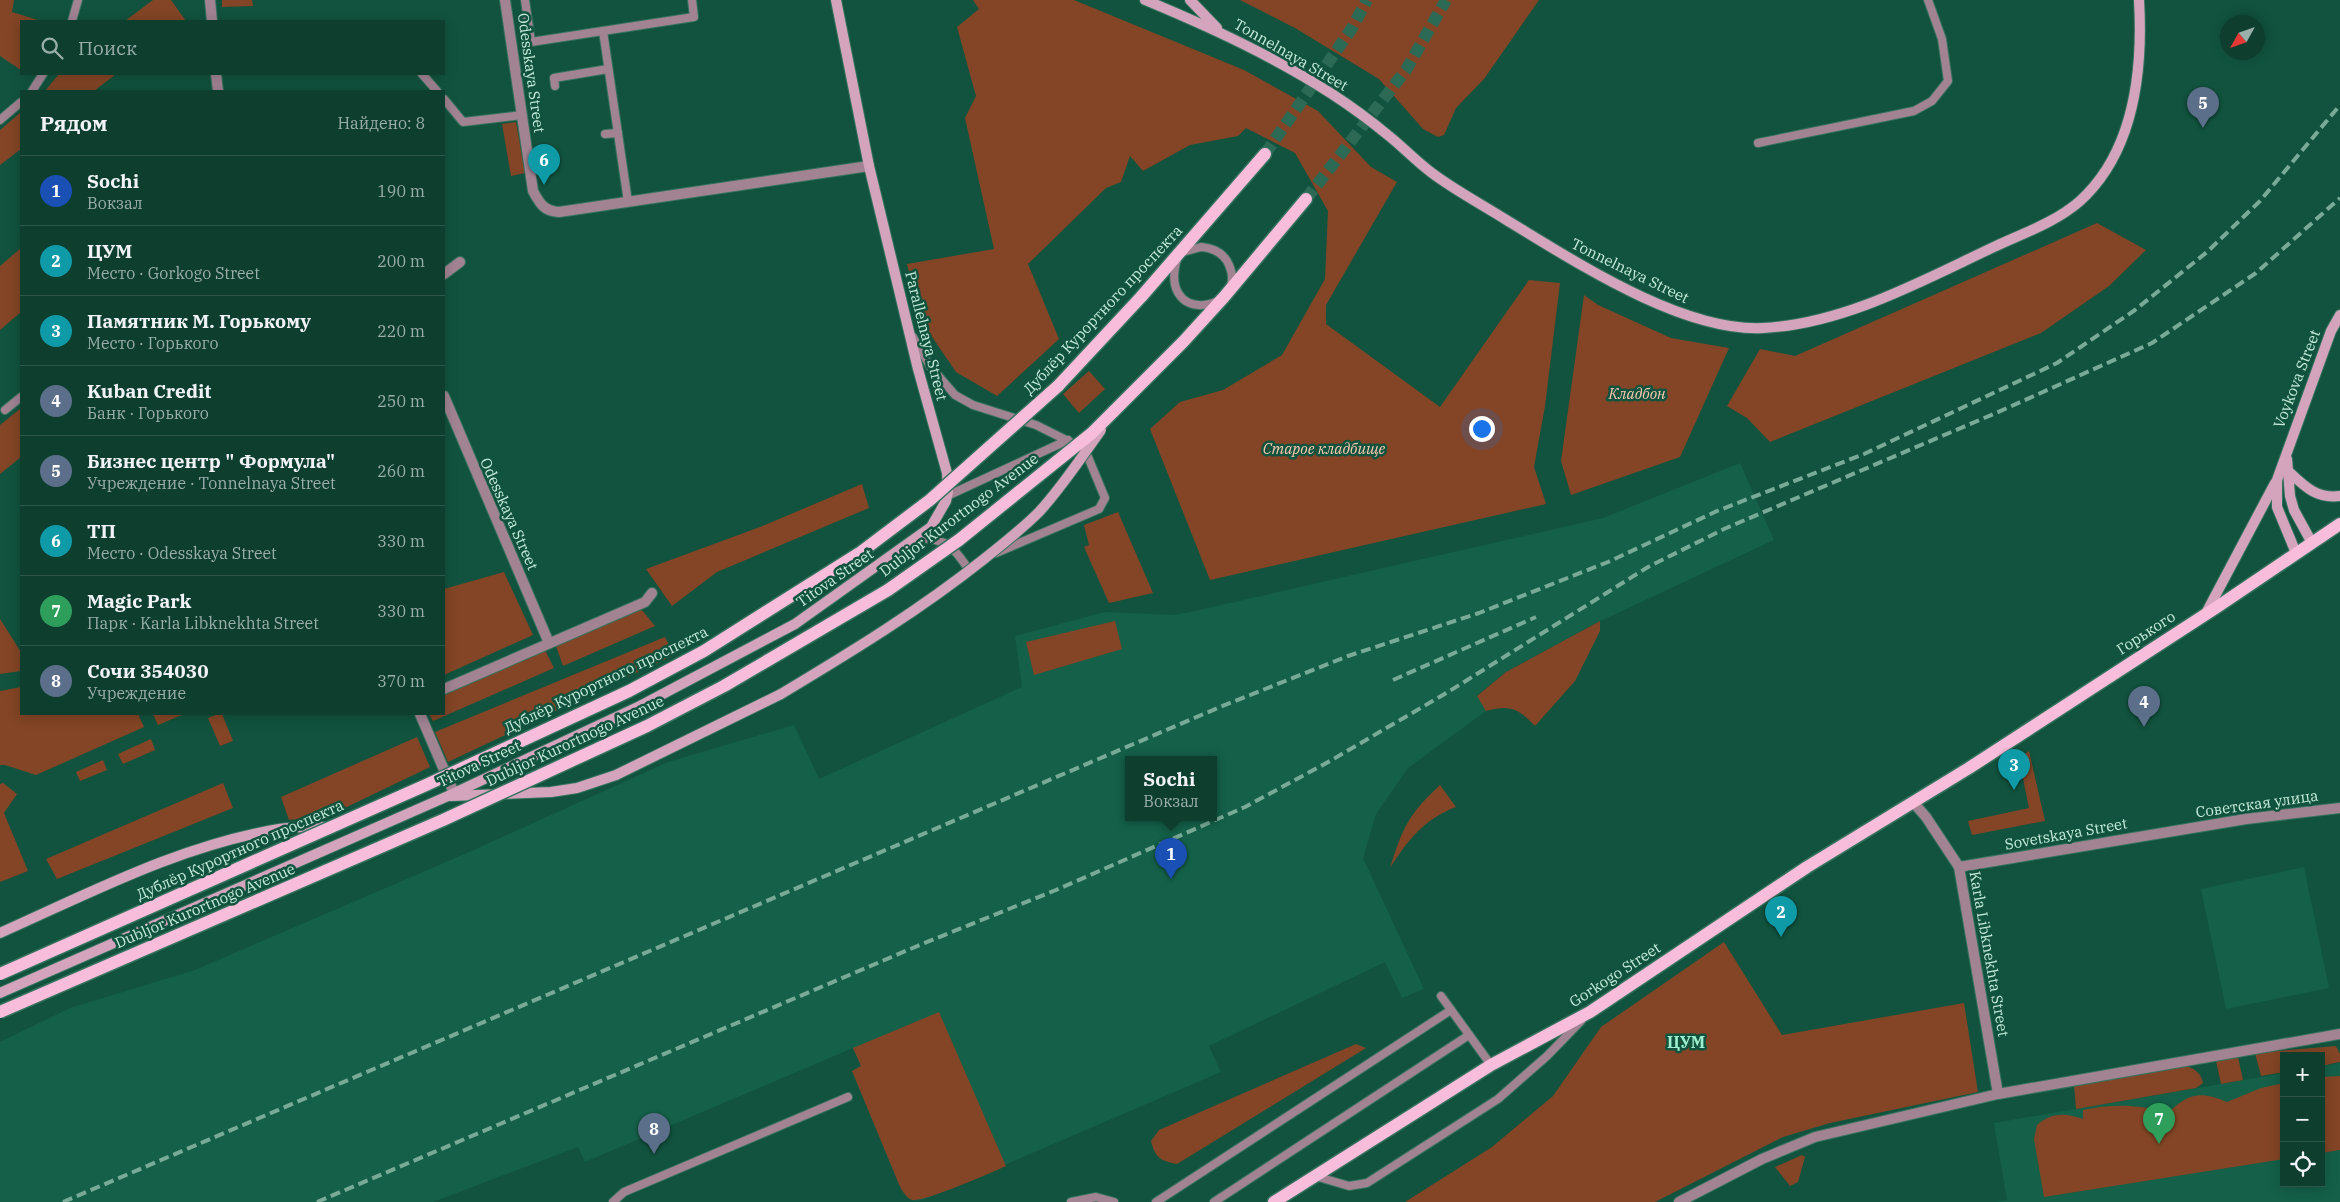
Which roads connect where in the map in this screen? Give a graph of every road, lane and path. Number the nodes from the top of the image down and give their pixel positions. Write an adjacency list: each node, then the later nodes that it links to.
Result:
1 (78, 0): 11 (lane)
2 (210, 0): 12 (street)
3 (505, 0): 25 (street, Odesskaya Street)
4 (525, 0): 13 (lane)
5 (692, 0): 13 (lane)
6 (836, 0): 31 (main road, Parallelnaya Street)
7 (1145, 0): 14 (main road, Tonnelnaya Street)
8 (1190, 0): 14 (main road)
9 (1928, 0): 29 (lane)
10 (2139, 0): 14 (main road, Tonnelnaya Street)
11 (72, 20)
12 (212, 20)
13 (603, 31): 15 (lane)
14 (1221, 32)
15 (608, 69): 19 (lane); 27 (lane)
16 (43, 75): 20 (lane)
17 (216, 75): 21 (street)
18 (423, 75): 22 (lane)
19 (555, 86)
20 (33, 90)
21 (218, 90)
22 (436, 90)
23 (445, 101): 25 (lane)
24 (20, 103): 26 (lane)
25 (522, 115): 33 (street, Odesskaya Street)
26 (0, 120)
27 (618, 133): 28 (lane); 33 (lane)
28 (605, 134)
29 (1758, 143)
30 (1265, 154): 34 (main road, Дублёр Курортного проспекта)
31 (869, 166): 33 (street); 39 (main road, Parallelnaya Street)
32 (1306, 200): 37 (main road)
33 (628, 202)
34 (1179, 253): 37 (lane); 37 (lane); 64 (main road, Дублёр Курортного проспекта, bridge)
35 (460, 262): 36 (street)
36 (445, 273)
37 (1224, 297): 43 (main road)
38 (2340, 314): 45 (main road, Voykova Street)
39 (909, 330): 44 (lane); 48 (main road, Parallelnaya Street)
40 (20, 398): 42 (lane)
41 (445, 398): 57 (street, Odesskaya Street)
42 (5, 410)
43 (1113, 412): 61 (main road, bridge); 71 (main road, Dubljor Kurortnogo Avenue, bridge)
44 (1068, 440): 48 (lane); 52 (lane)
45 (2287, 455): 46 (main road); 47 (main road, Voykova Street)
46 (2288, 471): 49 (main road); 53 (main road)
47 (2277, 480): 54 (main road); 56 (main road, Voykova Street)
48 (947, 496): 50 (main road, Parallelnaya Street)
49 (2340, 496)
50 (940, 512): 52 (main road, Titova Street)
51 (2340, 524): 53 (main road, Горького)
52 (918, 538): 61 (main road, Titova Street)
53 (2312, 543): 54 (main road, Горького)
54 (2296, 553): 56 (main road, Горького)
55 (652, 593): 57 (street)
56 (2204, 615): 60 (main road, Горького)
57 (549, 643): 58 (street)
58 (445, 689)
59 (420, 715): 61 (street)
60 (1969, 768): 62 (main road, Gorkogo Street)
61 (451, 794): 68 (main road, Titova Street)
62 (1913, 802): 65 (street, Karla Libknekhta Street); 72 (main road, Gorkogo Street)
63 (2340, 808): 65 (street, Sovetskaya Street)
64 (330, 827): 66 (main road); 67 (main road, Дублёр Курортного проспекта, bridge)
65 (1959, 867): 76 (street, Karla Libknekhta Street)
66 (0, 933)
67 (0, 974)
68 (0, 993)
69 (1441, 996): 70 (lane)
70 (1451, 1010): 74 (lane); 82 (lane)
71 (0, 1012)
72 (1590, 1012): 75 (main road, Gorkogo Street); 78 (lane)
73 (2340, 1034): 76 (street)
74 (1469, 1036): 75 (lane); 83 (lane)
75 (1491, 1065): 78 (main road, Gorkogo Street)
76 (1998, 1094): 85 (street)
77 (848, 1097): 79 (lane)
78 (1315, 1176): 84 (main road, Gorkogo Street)
79 (613, 1202)
80 (1071, 1202): 81 (lane)
81 (1114, 1202)
82 (1156, 1202)
83 (1214, 1202)
84 (1274, 1202)
85 (1679, 1202)

